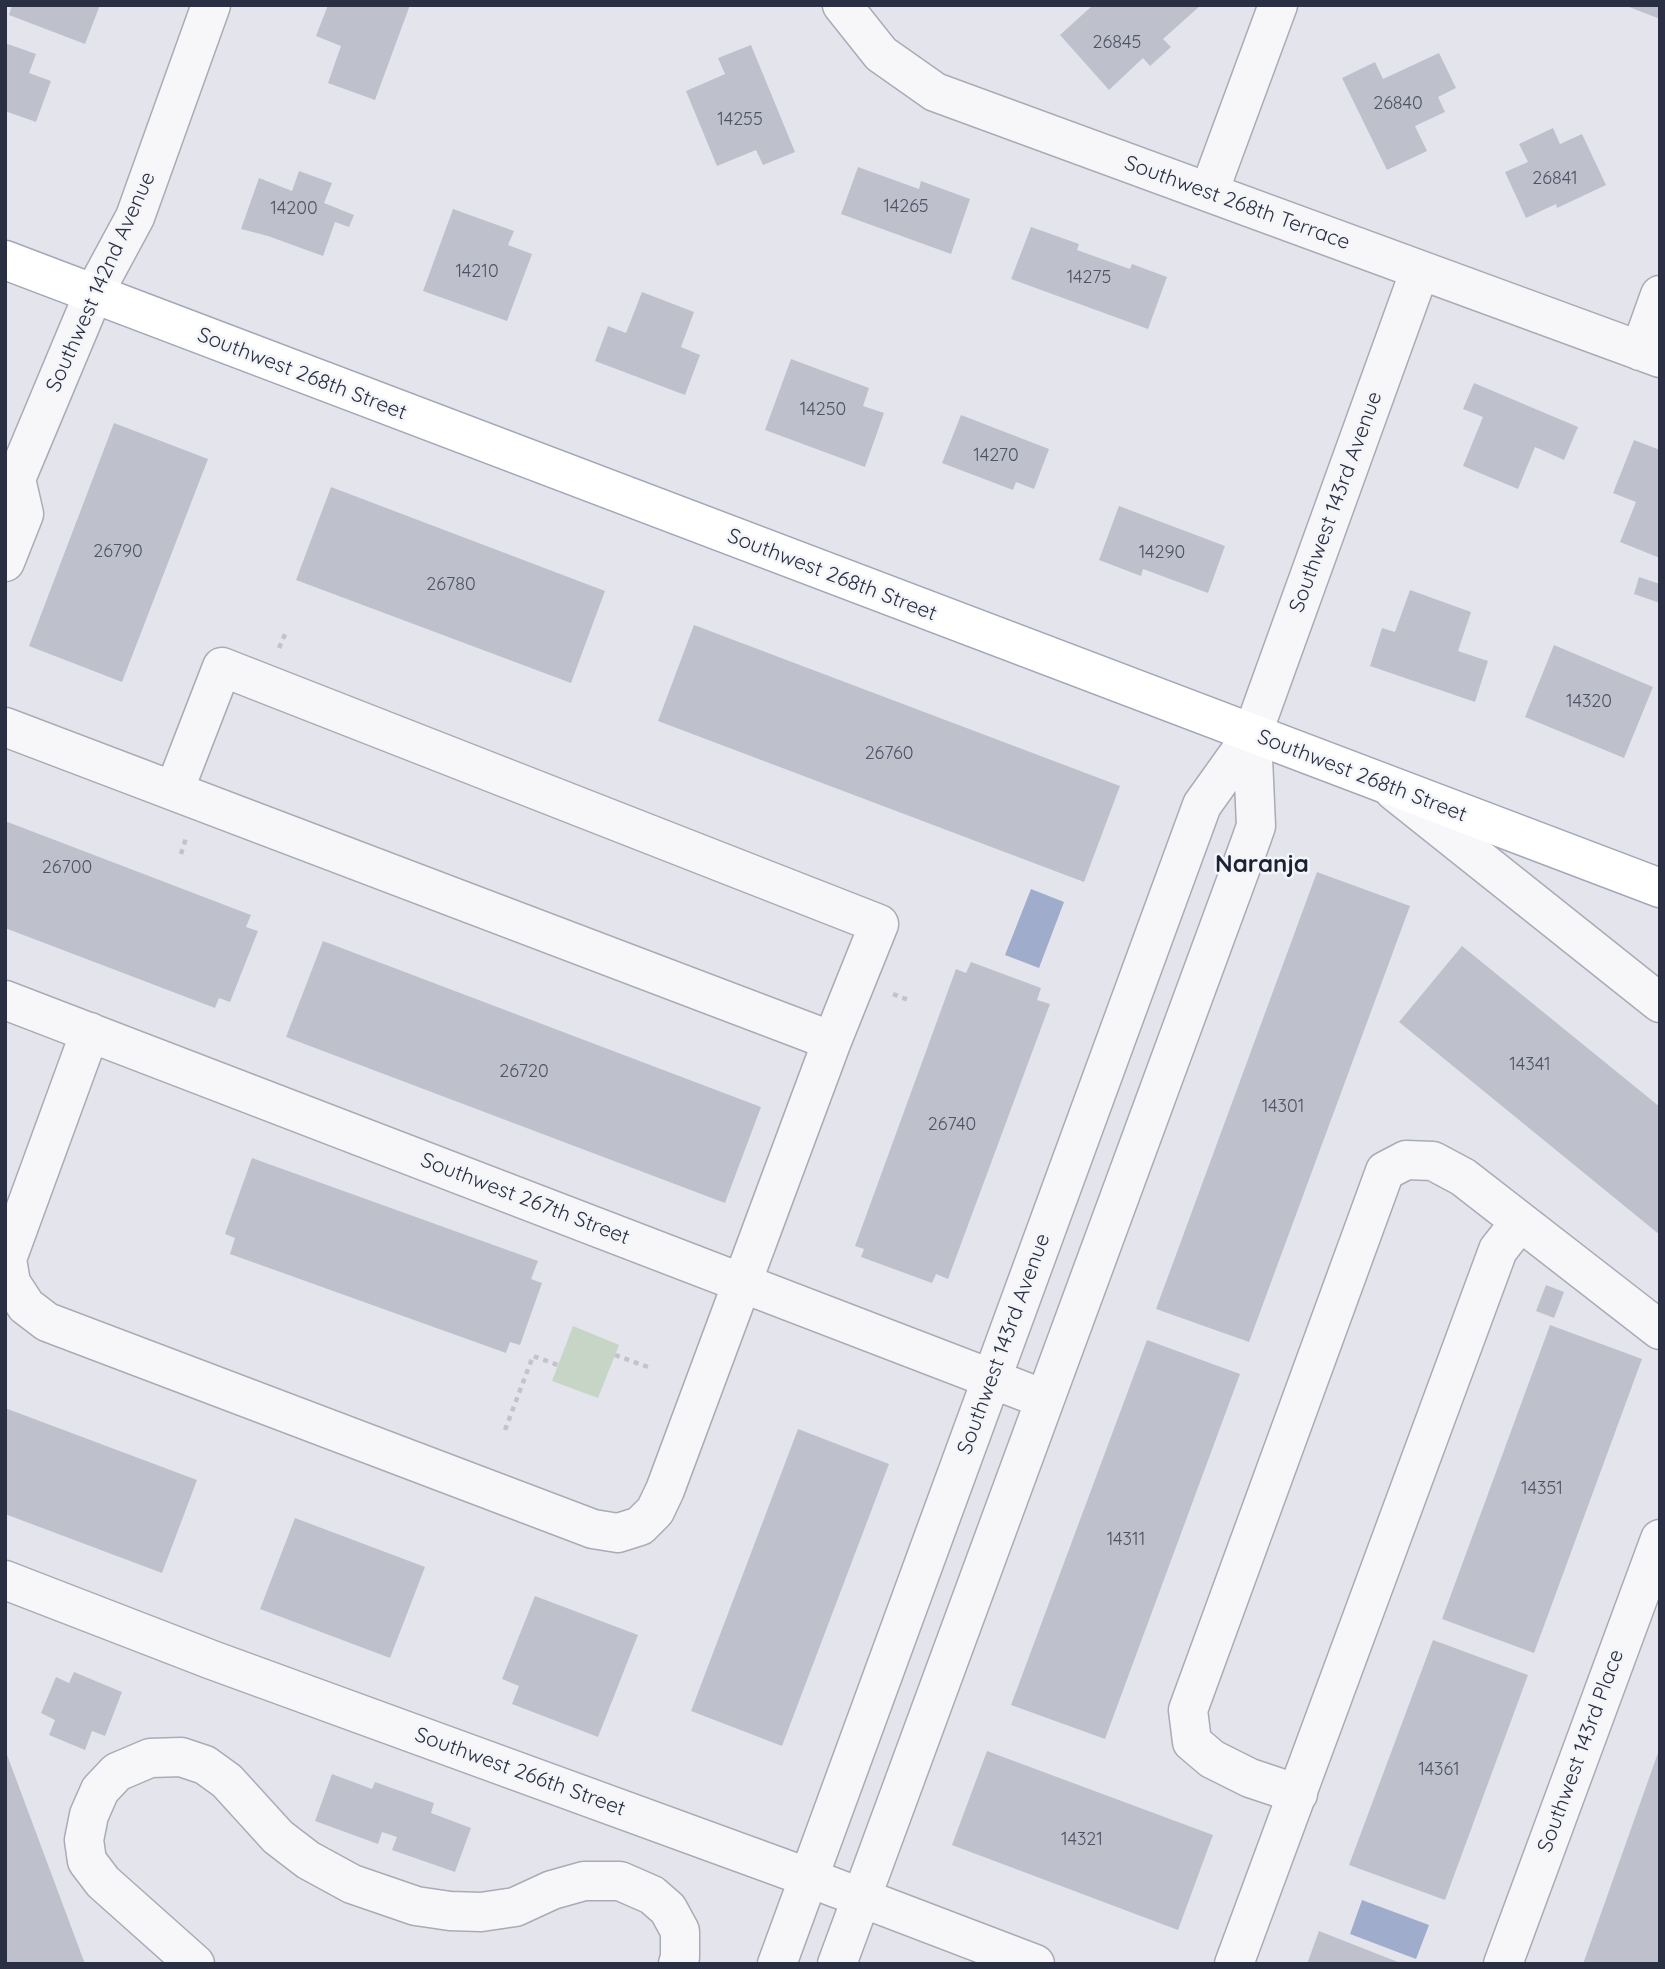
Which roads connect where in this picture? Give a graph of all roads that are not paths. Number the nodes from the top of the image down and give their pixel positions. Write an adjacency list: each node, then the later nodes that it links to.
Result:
1 (211, 5): 7 (street, Southwest 142nd Avenue)
2 (842, 5): 4 (street, Southwest 268th Terrace)
3 (1278, 5): 4 (street)
4 (1209, 192): 6 (street, Southwest 268th Terrace)
5 (5, 260): 7 (main road, Southwest 268th Street)
6 (1420, 270): 9 (street, Southwest 268th Terrace); 13 (street, Southwest 143rd Avenue)
7 (93, 295): 10 (street, Southwest 142nd Avenue); 13 (main road, Southwest 268th Street)
8 (1660, 295): 9 (street)
9 (1650, 354)
10 (11, 483): 11 (street, Southwest 142nd Avenue)
11 (5, 562)
12 (5, 727): 15 (street)
13 (1252, 735): 14 (main road, Southwest 268th Street); 24 (street, Southwest 143rd Avenue); 25 (street, Southwest 143rd Avenue)
14 (1387, 786): 16 (main road, Southwest 268th Street); 18 (street)
15 (174, 790): 20 (street); 20 (street)
16 (1660, 888)
17 (5, 1000): 19 (street, Southwest 267th Street)
18 (1660, 1003)
19 (90, 1032): 22 (street, Southwest 267th Street); 22 (street)
20 (832, 1041): 22 (street)
21 (1521, 1222): 23 (street); 28 (street); 28 (street)
22 (743, 1283): 24 (street, Southwest 267th Street)
23 (1660, 1330)
24 (992, 1378): 25 (street, Southwest 267th Street); 29 (street, Southwest 143rd Avenue)
25 (1044, 1399): 30 (street, Southwest 143rd Avenue)
26 (1660, 1539): 37 (street, Southwest 143rd Place)
27 (5, 1580): 29 (street, Southwest 266th Street)
28 (1298, 1794): 36 (street)
29 (807, 1877): 30 (street, Southwest 266th Street); 33 (street, Southwest 143rd Avenue)
30 (860, 1899): 34 (street, Southwest 143rd Avenue); 35 (street, Southwest 266th Street)
31 (195, 1964): 32 (street)
32 (678, 1964)
33 (777, 1964)
34 (837, 1964)
35 (1035, 1964)
36 (1234, 1964)
37 (1503, 1964)

